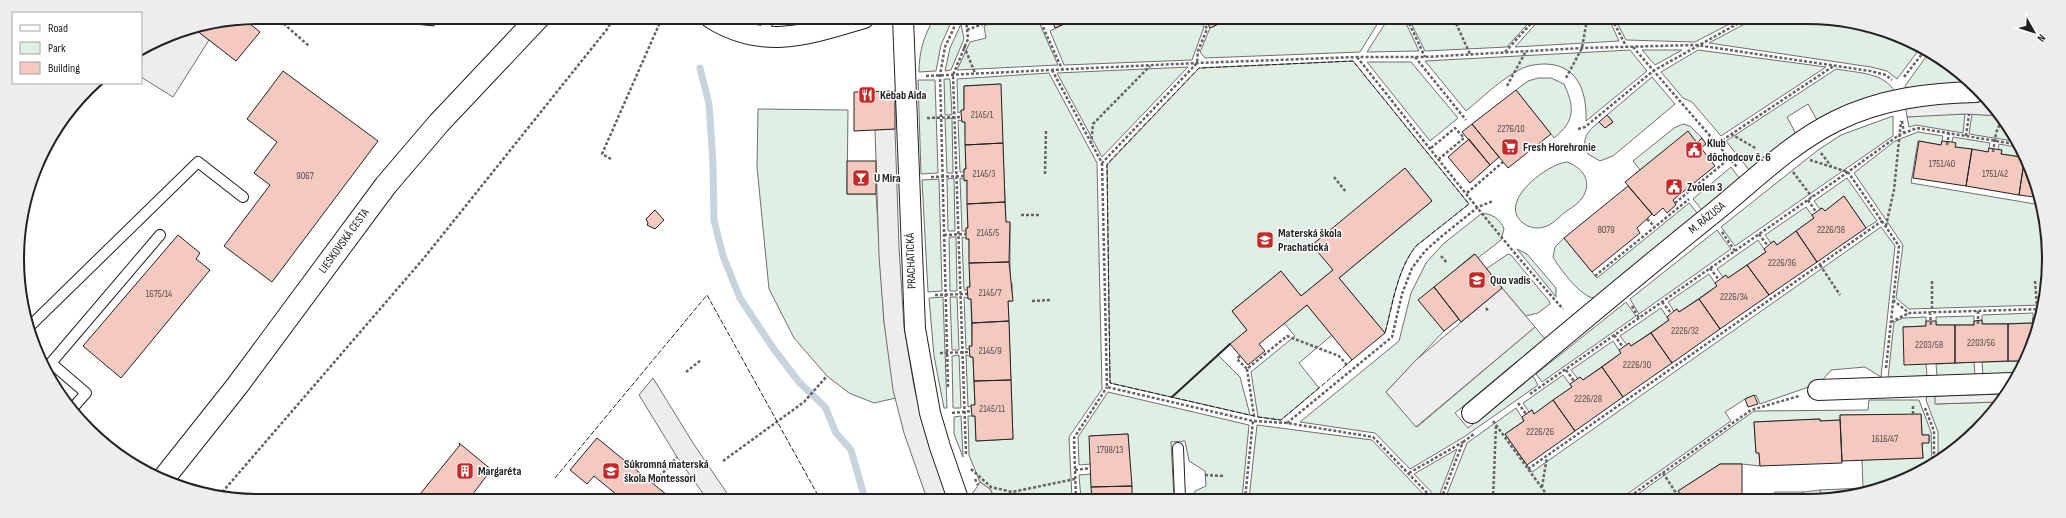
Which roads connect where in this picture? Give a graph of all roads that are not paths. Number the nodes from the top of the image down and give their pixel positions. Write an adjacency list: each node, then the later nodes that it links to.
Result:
1 (532, 24): 16 (street, LIESKOVSKÁ CESTA)
2 (722, 24): 6 (street)
3 (766, 24): 6 (lane)
4 (843, 24): 6 (street)
5 (903, 24): 17 (street, PRACHATICKÁ)
6 (765, 37)
7 (1972, 92): 14 (street, M. RÁZUSA)
8 (243, 197): 10 (lane)
9 (160, 235): 13 (lane)
10 (33, 323)
11 (2006, 383): 12 (street)
12 (1818, 390)
13 (76, 406)
14 (1479, 419)
15 (1178, 448): 18 (lane)
16 (166, 475)
17 (956, 494)
18 (1180, 494)

